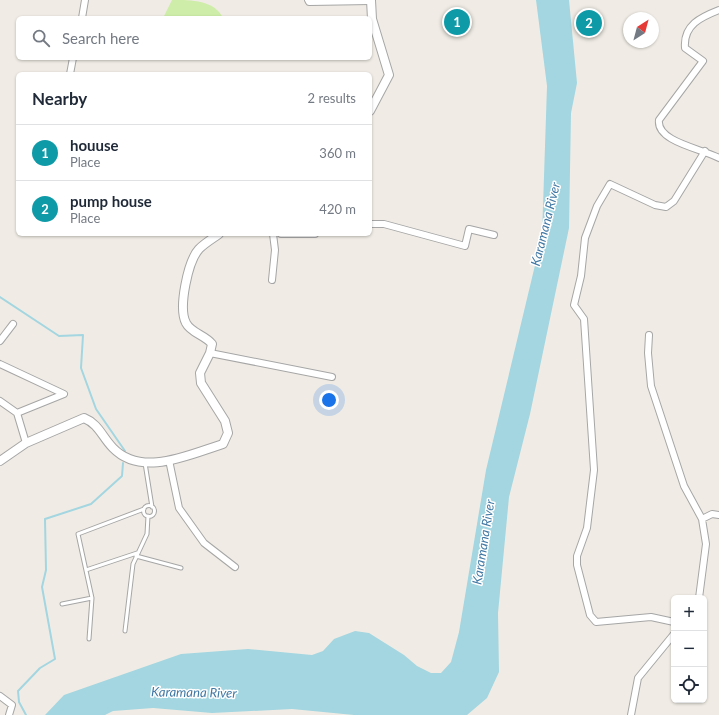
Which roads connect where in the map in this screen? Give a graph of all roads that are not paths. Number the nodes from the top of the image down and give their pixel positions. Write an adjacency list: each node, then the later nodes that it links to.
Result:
1 (85, 0): 5 (street)
2 (308, 0): 3 (street)
3 (371, 0): 6 (street)
4 (719, 10): 11 (street)
5 (82, 16)
6 (372, 16)
7 (372, 19): 10 (street)
8 (73, 60): 9 (street)
9 (70, 72)
10 (372, 107)
11 (705, 152): 12 (street); 42 (street)
12 (719, 158)
13 (372, 224): 14 (street)
14 (494, 235)
15 (216, 236): 21 (street)
16 (273, 236): 17 (street)
17 (272, 280)
18 (13, 324): 20 (street)
19 (649, 336): 34 (street)
20 (0, 341)
21 (210, 353): 23 (street); 27 (street)
22 (0, 364): 25 (street)
23 (332, 377)
24 (0, 401): 25 (street)
25 (17, 413): 26 (street)
26 (26, 443): 28 (street); 29 (street)
27 (169, 460): 29 (street); 36 (street)
28 (0, 461)
29 (145, 463): 30 (lane)
30 (152, 507): 31 (lane); 33 (lane)
31 (144, 509): 33 (lane); 38 (lane)
32 (719, 515): 34 (street)
33 (148, 516): 35 (lane)
34 (702, 519): 39 (street)
35 (137, 555): 37 (lane); 38 (lane); 43 (lane)
36 (235, 567)
37 (181, 568)
38 (86, 570): 40 (lane)
39 (699, 595)
40 (92, 598): 41 (lane); 45 (lane)
41 (62, 604)
42 (671, 621)
43 (125, 631)
44 (671, 638): 48 (street)
45 (89, 640)
46 (0, 696): 47 (street)
47 (9, 715)
48 (631, 715)

